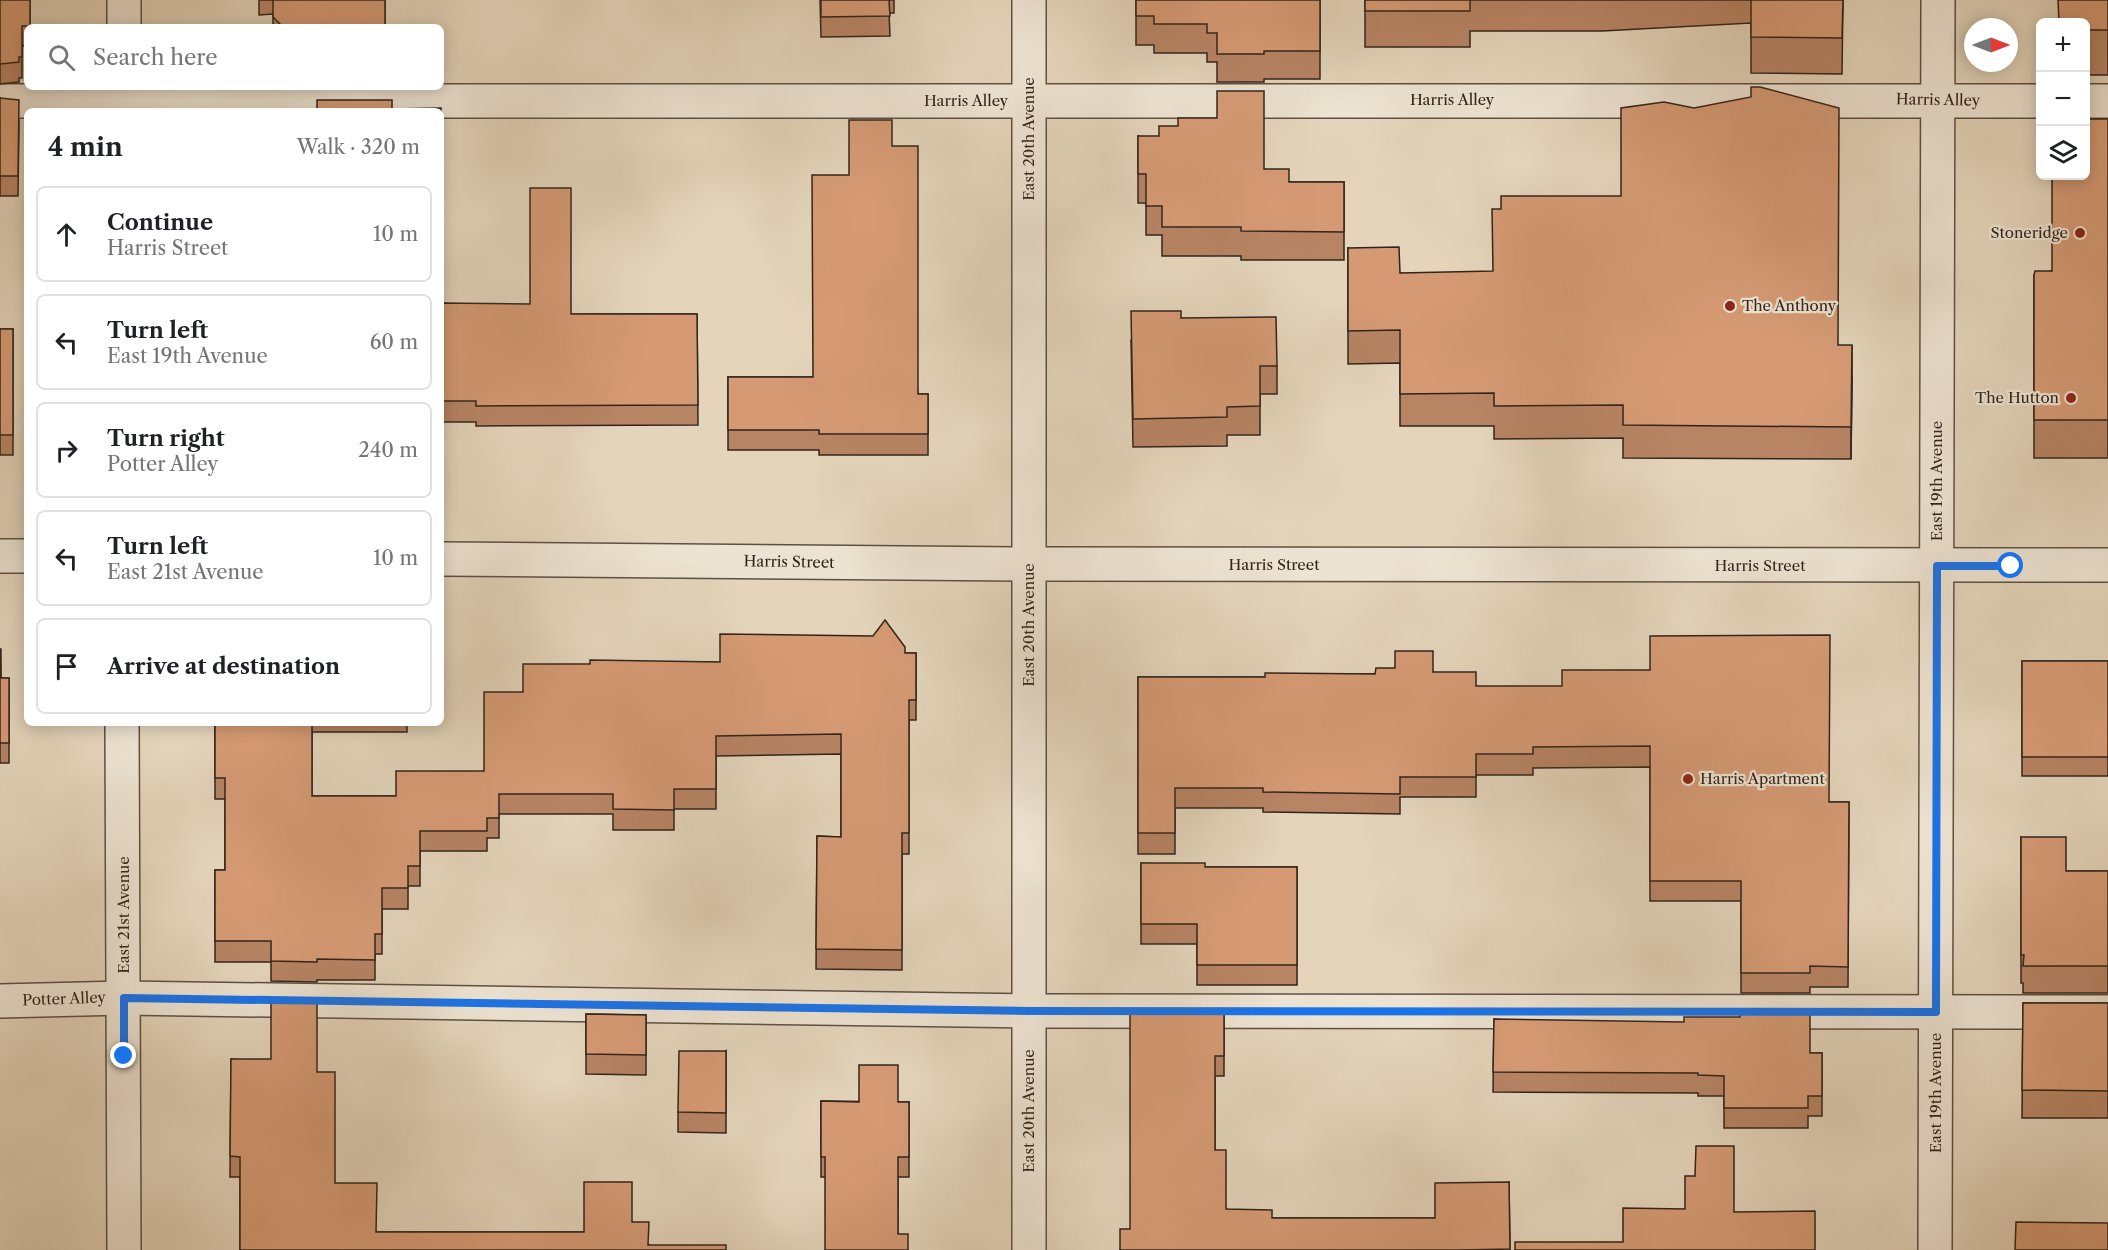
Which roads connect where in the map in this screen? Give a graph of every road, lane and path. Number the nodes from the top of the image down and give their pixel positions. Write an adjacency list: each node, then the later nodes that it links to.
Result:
1 (124, 0): 4 (street)
2 (1029, 0): 8 (street, East 20th Avenue)
3 (1938, 0): 5 (street, East 19th Avenue)
4 (124, 24)
5 (1938, 99): 8 (street, Harris Alley); 9 (street, Harris Alley); 17 (street, East 19th Avenue)
6 (124, 100): 7 (street, Harris Alley); 8 (street, Harris Alley)
7 (0, 101)
8 (1029, 101): 15 (street, East 20th Avenue)
9 (2036, 101)
10 (2090, 101): 11 (street)
11 (2108, 101)
12 (0, 556): 13 (street)
13 (24, 556)
14 (444, 559): 15 (street, Harris Street)
15 (1029, 564): 17 (street, Harris Street); 21 (street, East 20th Avenue)
16 (2108, 565): 17 (street, Harris Street)
17 (1937, 566): 22 (street, East 19th Avenue)
18 (122, 726): 19 (street, East 21st Avenue)
19 (124, 998): 20 (street, Potter Alley); 21 (street, Potter Alley); 24 (street, East 21st Avenue)
20 (0, 1001)
21 (1029, 1011): 22 (street, Potter Alley); 25 (street, East 20th Avenue)
22 (1936, 1012): 23 (street, Potter Alley); 26 (street, East 19th Avenue)
23 (2108, 1012)
24 (124, 1250)
25 (1029, 1250)
26 (1935, 1250)

